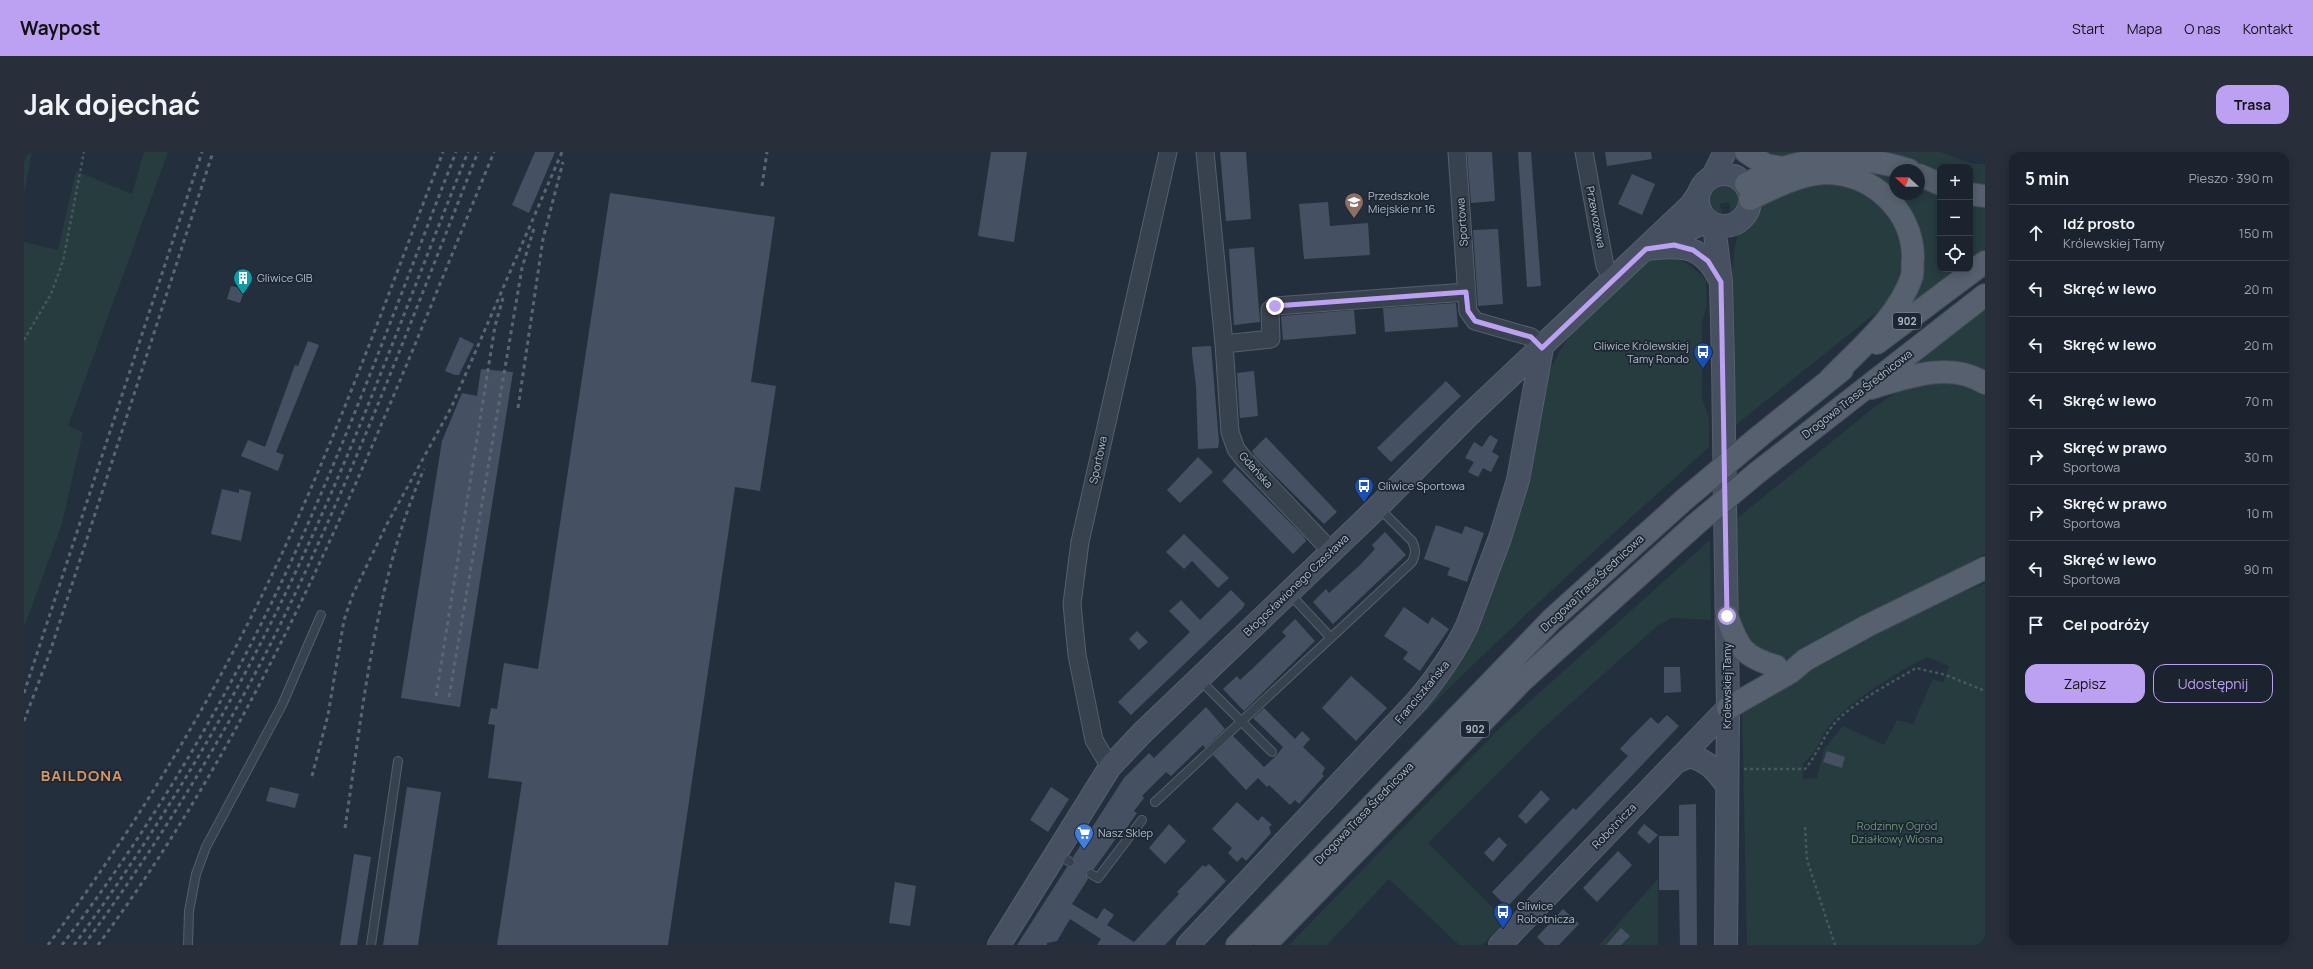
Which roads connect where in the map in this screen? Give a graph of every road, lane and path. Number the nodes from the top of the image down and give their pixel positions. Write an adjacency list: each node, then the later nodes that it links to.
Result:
1 (84, 152): 25 (path)
2 (1168, 152): 47 (street, Sportowa)
3 (1205, 152): 26 (street)
4 (1457, 152): 23 (street, Sportowa)
5 (1584, 152): 21 (street, Przewozowa)
6 (1725, 152): 11 (street)
7 (1738, 152): 14 (street)
8 (1746, 152): 10 (main road)
9 (1893, 164): 10 (main road)
10 (1783, 168): 14 (main road)
11 (1713, 176): 14 (street); 15 (street)
12 (1925, 178): 13 (main road)
13 (1937, 183)
14 (1745, 187): 18 (street); 28 (main road)
15 (1699, 193): 18 (street); 19 (street, Błogosławionego Czesława)
16 (1973, 194): 17 (main road)
17 (1985, 196)
18 (1719, 224): 19 (street, Błogosławionego Czesława); 22 (street, Królewskiej Tamy)
19 (1641, 254): 21 (street, Błogosławionego Czesława); 22 (street)
20 (1985, 262): 28 (main road, Drogowa Trasa Średnicowa / 902)
21 (1614, 280): 27 (street, Błogosławionego Czesława)
22 (1721, 282): 36 (street, Królewskiej Tamy)
23 (1466, 292): 26 (street); 27 (street, Sportowa)
24 (1985, 295): 30 (main road, Drogowa Trasa Średnicowa / 902)
25 (24, 340)
26 (1224, 344): 32 (street, Gdańska)
27 (1542, 348): 31 (street, Błogosławionego Czesława); 56 (street, Franciszkańska)
28 (1830, 379): 57 (main road, Drogowa Trasa Średnicowa / 902, bridge)
29 (1985, 383): 30 (main road)
30 (1857, 393): 58 (main road, Drogowa Trasa Średnicowa / 902, bridge)
31 (1378, 507): 32 (street, Błogosławionego Czesława); 37 (lane)
32 (1332, 551): 34 (street, Błogosławionego Czesława)
33 (1985, 568): 38 (main road)
34 (1288, 592): 37 (lane); 40 (street, Błogosławionego Czesława)
35 (321, 615): 53 (lane)
36 (1727, 616): 39 (main road); 42 (street, Królewskiej Tamy)
37 (1331, 638): 43 (lane)
38 (1805, 660): 39 (main road); 42 (main road)
39 (1776, 666): 42 (main road)
40 (1198, 678): 43 (lane); 47 (street, Błogosławionego Czesława)
41 (1985, 691): 48 (path)
42 (1728, 708): 46 (street, Robotnicza); 48 (street, Królewskiej Tamy)
43 (1241, 721): 44 (lane); 49 (lane)
44 (1272, 752)
45 (398, 761): 54 (lane)
46 (1676, 762): 48 (street); 59 (street, Robotnicza)
47 (1110, 767): 55 (street, Błogosławionego Czesława)
48 (1731, 777): 60 (street, Królewskiej Tamy)
49 (1155, 802)
50 (1142, 820): 52 (lane)
51 (1805, 827): 61 (path)
52 (1091, 874)
53 (188, 945)
54 (371, 945)
55 (999, 945)
56 (1188, 945)
57 (1237, 945)
58 (1265, 945)
59 (1500, 945)
60 (1726, 945)
61 (1835, 945)

